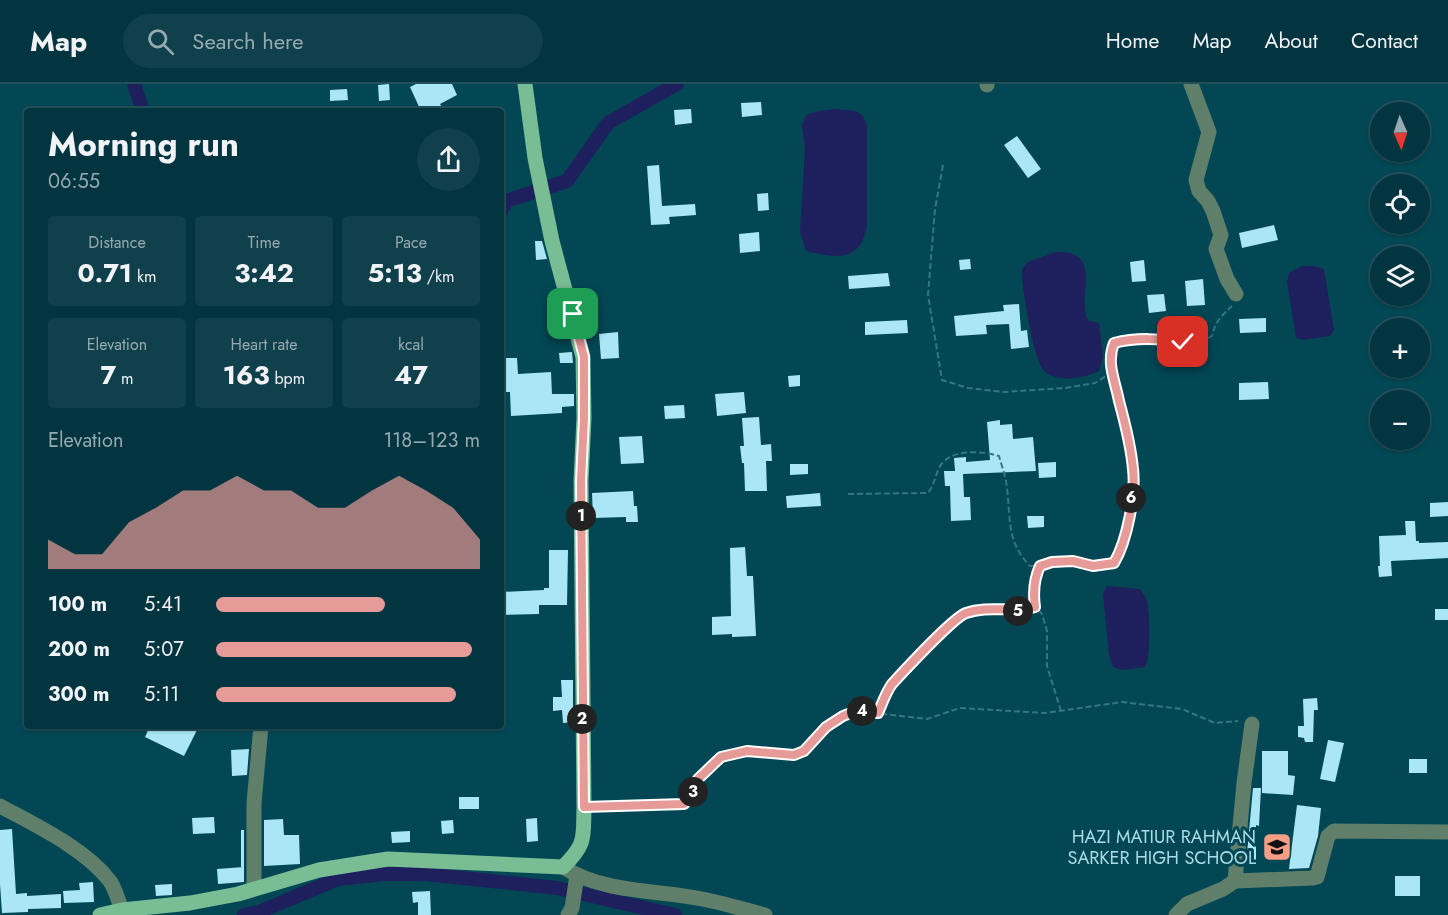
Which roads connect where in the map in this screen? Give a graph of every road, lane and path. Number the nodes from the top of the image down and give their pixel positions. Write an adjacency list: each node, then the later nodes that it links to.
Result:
1 (525, 84): 14 (main road)
2 (1191, 84): 4 (street)
3 (943, 165): 5 (path)
4 (1236, 294): 5 (path)
5 (1111, 373): 7 (path)
6 (848, 494): 7 (path)
7 (1040, 566): 8 (path)
8 (1035, 607): 9 (path); 10 (path)
9 (1061, 711): 10 (path); 11 (path)
10 (878, 713): 14 (path)
11 (1252, 724): 17 (street)
12 (261, 729): 18 (street)
13 (0, 806): 19 (street)
14 (584, 807): 16 (main road)
15 (1448, 832): 17 (street)
16 (572, 875): 18 (main road); 20 (street); 22 (street)
17 (1235, 881): 23 (street)
18 (254, 888): 19 (main road)
19 (122, 910): 21 (main road)
20 (570, 911)
21 (99, 915)
22 (765, 915)
23 (1176, 915)

